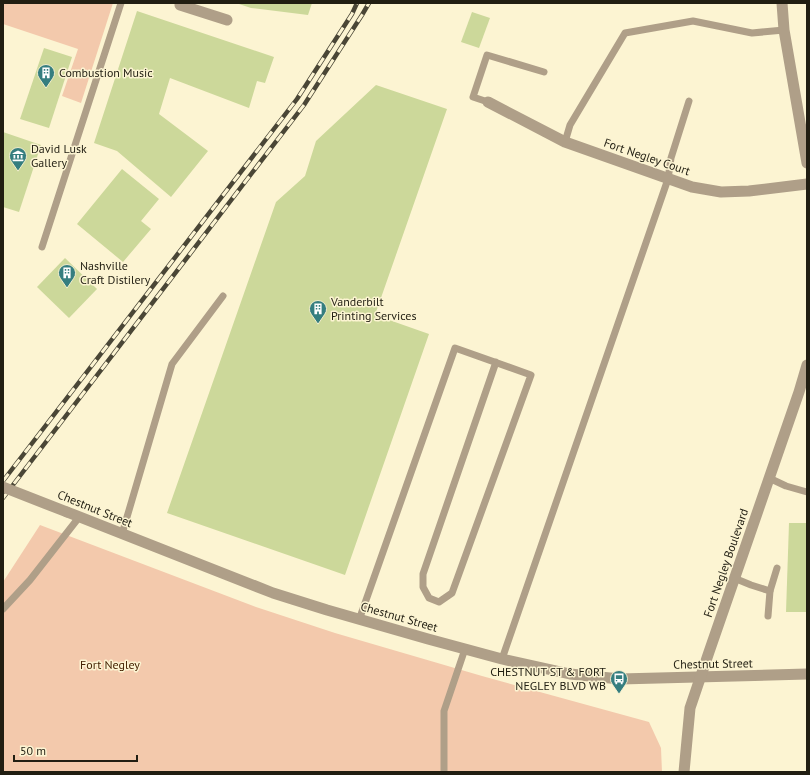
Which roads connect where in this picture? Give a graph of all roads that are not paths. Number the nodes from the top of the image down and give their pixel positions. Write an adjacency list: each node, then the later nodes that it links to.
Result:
1 (121, 3): 13 (lane)
2 (782, 3): 5 (street)
3 (180, 5): 4 (street)
4 (227, 20)
5 (784, 30): 9 (lane); 10 (street)
6 (544, 72): 8 (lane)
7 (689, 101): 11 (lane)
8 (488, 102): 9 (street, Fort Negley Court)
9 (565, 142): 11 (street, Fort Negley Court)
10 (807, 162)
11 (668, 178): 12 (street, Fort Negley Court); 29 (lane)
12 (807, 184)
13 (42, 247)
14 (223, 296): 21 (lane)
15 (496, 362): 15 (lane); 27 (lane)
16 (807, 365): 17 (street, Fort Negley Boulevard)
17 (769, 478): 19 (lane); 23 (street, Fort Negley Boulevard)
18 (3, 487): 20 (street, Chestnut Street, bridge)
19 (807, 492)
20 (80, 516): 21 (street, Chestnut Street); 25 (lane)
21 (122, 534): 27 (street, Chestnut Street)
22 (776, 568): 24 (lane)
23 (734, 578): 24 (lane); 31 (street, Fort Negley Boulevard)
24 (770, 591): 26 (lane)
25 (3, 609)
26 (768, 616)
27 (359, 620): 28 (street, Chestnut Street)
28 (465, 649): 29 (street, Chestnut Street); 32 (lane)
29 (502, 659): 31 (street, Chestnut Street)
30 (807, 674): 31 (street, Chestnut Street)
31 (700, 677): 33 (street, Fort Negley Boulevard)
32 (444, 772)
33 (684, 772)

